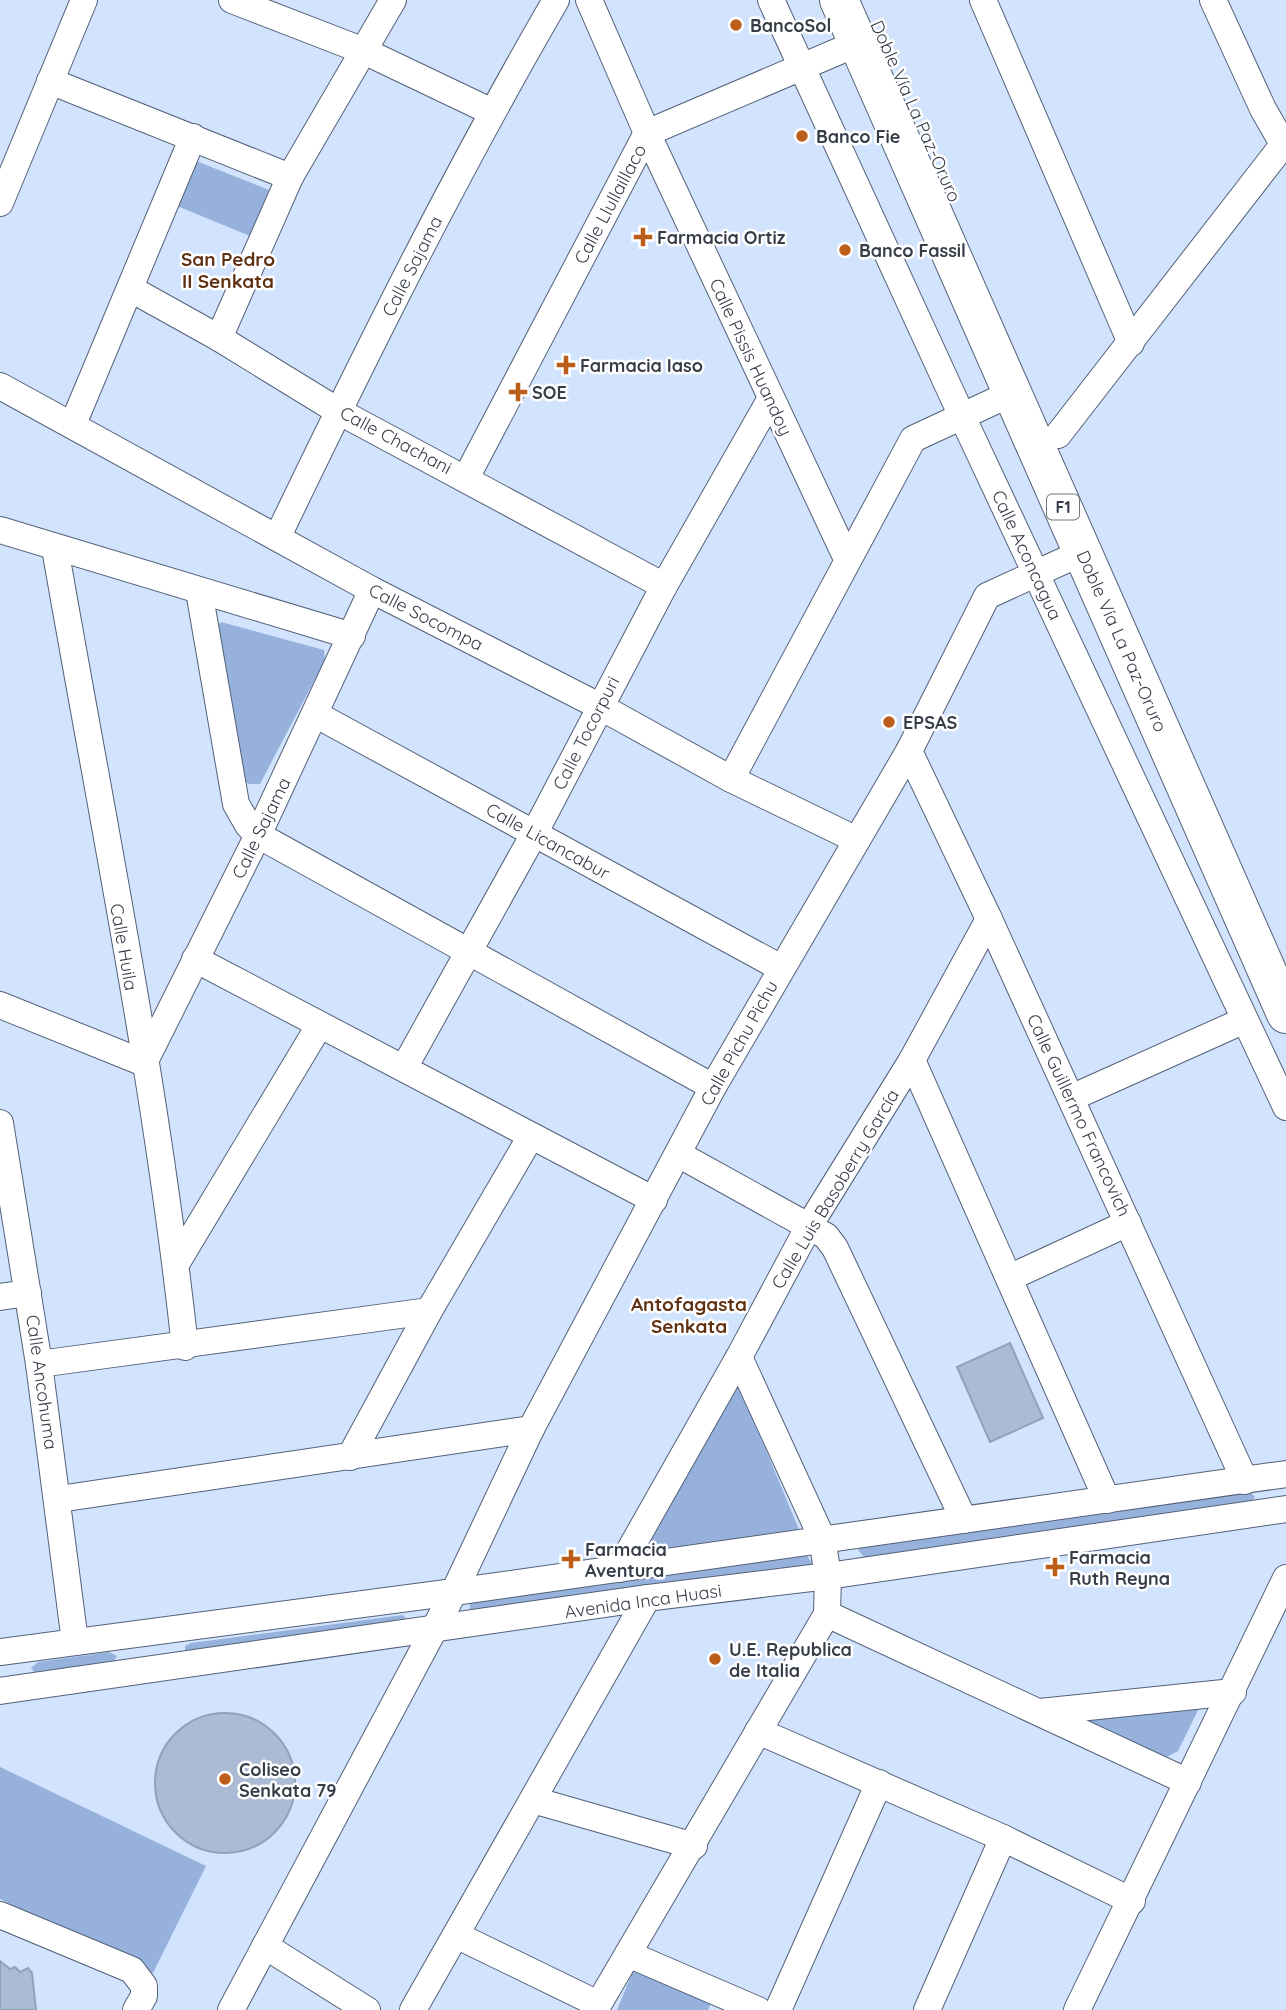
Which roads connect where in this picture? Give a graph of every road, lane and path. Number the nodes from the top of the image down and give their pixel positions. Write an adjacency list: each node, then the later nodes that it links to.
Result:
1 (84, 0): 14 (street)
2 (393, 0): 12 (street)
3 (556, 0): 15 (street, Calle Sajama)
4 (589, 0): 16 (street, Calle Pissis Huandoy)
5 (771, 0): 13 (street, Calle Aconcagua)
6 (839, 0): 11 (highway, Doble Vía La Paz-Oruro / F1)
7 (868, 0): 30 (highway, Doble Vía La Paz-Oruro / F1)
8 (983, 0): 23 (street)
9 (1213, 0): 18 (street)
10 (242, 2): 12 (street)
11 (858, 43): 13 (street, Calle Llullaillaco); 25 (highway, Doble Vía La Paz-Oruro / F1)
12 (364, 51): 15 (street); 19 (street)
13 (801, 68): 16 (street, Calle Llullaillaco); 28 (street, Calle Aconcagua)
14 (50, 81): 17 (street); 20 (street)
15 (492, 112): 27 (street, Calle Sajama)
16 (647, 133): 26 (street, Calle Pissis Huandoy); 31 (street, Calle Llullaillaco)
17 (194, 137): 19 (street); 21 (street)
18 (1285, 145): 23 (street)
19 (290, 177): 22 (street)
20 (0, 203)
21 (131, 289): 22 (street, Calle Chachani); 29 (street)
22 (219, 338): 27 (street, Calle Chachani)
23 (1131, 343): 30 (street)
24 (0, 386): 29 (street, Calle Socompa)
25 (1012, 393): 28 (street); 35 (highway, Doble Vía La Paz-Oruro / F1)
26 (770, 400): 36 (street, Calle Pissis Huandoy); 38 (street, Calle Tocorpuri)
27 (338, 411): 31 (street, Calle Chachani); 33 (street, Calle Sajama)
28 (961, 414): 36 (street); 37 (street, Calle Aconcagua)
29 (73, 425): 33 (street, Calle Socompa)
30 (1058, 435): 51 (highway, Doble Vía La Paz-Oruro / F1)
31 (466, 478): 38 (street, Calle Chachani)
32 (0, 530): 34 (street)
33 (278, 536): 39 (street, Calle Socompa)
34 (55, 548): 40 (street); 59 (street, Calle Huila)
35 (1083, 552): 37 (street, Calle Pichu Pichu); 55 (highway, Doble Vía La Paz-Oruro / F1)
36 (846, 559): 45 (street)
37 (1036, 574): 44 (street, Calle Pichu Pichu); 56 (street, Calle Aconcagua)
38 (664, 586): 42 (street, Calle Tocorpuri)
39 (372, 590): 41 (street, Calle Sajama); 42 (street, Calle Socompa)
40 (199, 592): 41 (street); 47 (street)
41 (352, 636): 43 (street, Calle Sajama)
42 (599, 706): 45 (street, Calle Socompa); 46 (street, Calle Tocorpuri)
43 (315, 714): 46 (street, Calle Licancabur); 47 (street, Calle Sajama)
44 (908, 751): 48 (street, Calle Pichu Pichu); 49 (street, Calle Guillermo Francovich)
45 (731, 779): 48 (street, Calle Socompa)
46 (534, 834): 50 (street, Calle Tocorpuri); 53 (street, Calle Licancabur)
47 (258, 835): 50 (street); 52 (street, Calle Sajama)
48 (858, 840): 53 (street, Calle Pichu Pichu)
49 (989, 919): 58 (street, Calle Luis Basoberry García); 62 (street, Calle Guillermo Francovich)
50 (468, 951): 60 (street, Calle Tocorpuri); 61 (street)
51 (1286, 952)
52 (195, 959): 57 (street); 59 (street, Calle Sajama)
53 (781, 968): 61 (street, Calle Pichu Pichu)
54 (0, 1005): 59 (street)
55 (1286, 1014)
56 (1245, 1020): 62 (street); 63 (street, Calle Aconcagua)
57 (319, 1026): 60 (street); 71 (street)
58 (912, 1060): 70 (street, Calle Luis Basoberry García); 72 (street)
59 (144, 1063): 71 (street, Calle Huila)
60 (404, 1068): 65 (street)
61 (713, 1087): 66 (street, Calle Pichu Pichu)
62 (1071, 1098): 69 (street, Calle Guillermo Francovich)
63 (1286, 1107)
64 (0, 1123): 67 (street, Calle Ancohuma)
65 (531, 1136): 68 (street); 75 (street)
66 (678, 1154): 68 (street, Calle Pichu Pichu); 70 (street)
67 (4, 1167): 73 (street, Calle Ancohuma)
68 (654, 1200): 79 (street, Calle Pichu Pichu)
69 (1128, 1223): 72 (street); 81 (street, Calle Guillermo Francovich)
70 (809, 1226): 77 (street, Calle Luis Basoberry García); 85 (street)
71 (176, 1264): 76 (street, Calle Huila)
72 (1009, 1278): 83 (street)
73 (28, 1293): 74 (street); 78 (street, Calle Ancohuma)
74 (0, 1297)
75 (429, 1311): 76 (street); 80 (street)
76 (185, 1347): 78 (street)
77 (739, 1357): 86 (street); 87 (street, Calle Luis Basoberry García)
78 (39, 1364): 82 (street, Calle Ancohuma)
79 (531, 1429): 80 (street); 90 (street, Calle Pichu Pichu)
80 (350, 1457): 82 (street)
81 (1266, 1477): 83 (street, Avenida Inca Huasi); 84 (street, Calle Guillermo Francovich)
82 (59, 1499): 95 (street, Calle Ancohuma)
83 (1107, 1500): 85 (street, Avenida Inca Huasi)
84 (1280, 1510): 88 (street, Avenida Inca Huasi)
85 (964, 1520): 86 (street, Avenida Inca Huasi)
86 (822, 1538): 87 (street, Avenida Inca Huasi); 88 (street)
87 (619, 1569): 90 (street, Avenida Inca Huasi)
88 (828, 1576): 91 (street, Avenida Inca Huasi); 92 (street)
89 (1286, 1578): 99 (street)
90 (454, 1592): 93 (street, Calle Pichu Pichu); 94 (street, Avenida Inca Huasi)
91 (647, 1598): 93 (street, Avenida Inca Huasi); 104 (street)
92 (827, 1614): 100 (street); 101 (street)
93 (433, 1631): 97 (street, Avenida Inca Huasi); 110 (street, Calle Pichu Pichu)
94 (146, 1633): 95 (street, Avenida Inca Huasi); 97 (street)
95 (75, 1642): 96 (street, Avenida Inca Huasi)
96 (0, 1651)
97 (154, 1670): 98 (street, Avenida Inca Huasi)
98 (0, 1691)
99 (1233, 1692): 100 (street); 102 (street)
100 (1038, 1713): 102 (street)
101 (758, 1731): 103 (street); 106 (street)
102 (1188, 1782): 107 (street)
103 (878, 1783): 105 (street); 118 (street)
104 (533, 1800): 106 (street); 109 (street)
105 (1003, 1838): 107 (street); 119 (street)
106 (694, 1846): 111 (street)
107 (1132, 1901): 120 (street)
108 (0, 1915): 114 (street)
109 (456, 1935): 112 (street); 117 (street)
110 (265, 1946): 115 (street, Calle Pichu Pichu); 116 (street)
111 (628, 1954): 112 (street); 113 (street)
112 (597, 2007)
113 (750, 2008)
114 (136, 2010)
115 (231, 2010)
116 (367, 2010)
117 (413, 2010)
118 (778, 2010)
119 (927, 2010)
120 (1077, 2010)

